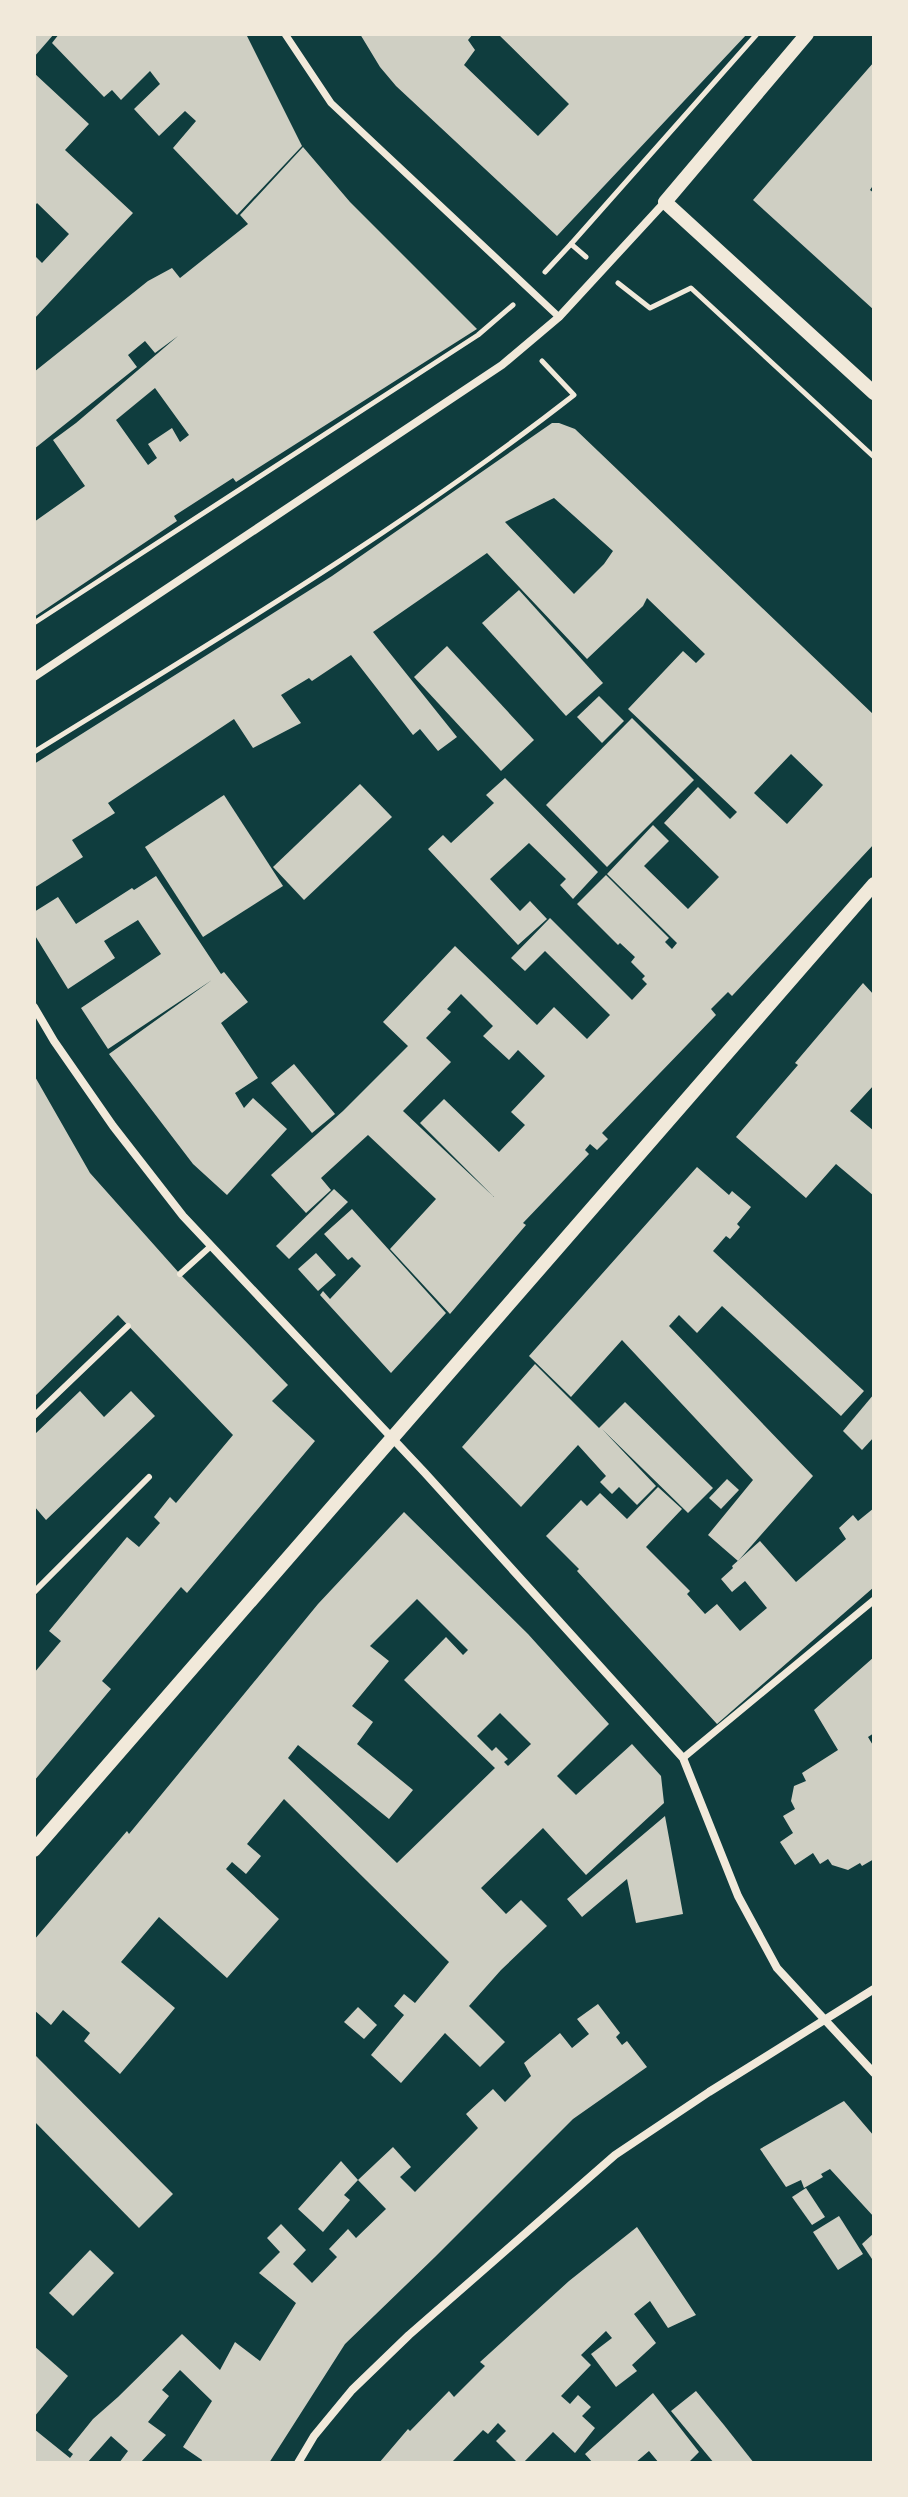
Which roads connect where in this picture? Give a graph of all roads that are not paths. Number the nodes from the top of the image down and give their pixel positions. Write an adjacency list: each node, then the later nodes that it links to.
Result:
1 (285, 34): 4 (street)
2 (807, 34): 3 (street)
3 (665, 202): 4 (street); 5 (street)
4 (559, 317): 6 (street)
5 (874, 393)
6 (34, 677)
7 (874, 884): 13 (street)
8 (34, 1007): 9 (street)
9 (211, 1246): 10 (lane); 13 (street)
10 (180, 1274)
11 (128, 1326): 12 (lane)
12 (34, 1416)
13 (393, 1439): 17 (street); 18 (street)
14 (149, 1477): 15 (lane)
15 (34, 1592)
16 (874, 1600): 17 (street)
17 (683, 1758): 20 (street)
18 (34, 1850)
19 (874, 1989): 20 (street)
20 (825, 2021): 21 (street); 22 (street)
21 (874, 2073)
22 (298, 2463)

